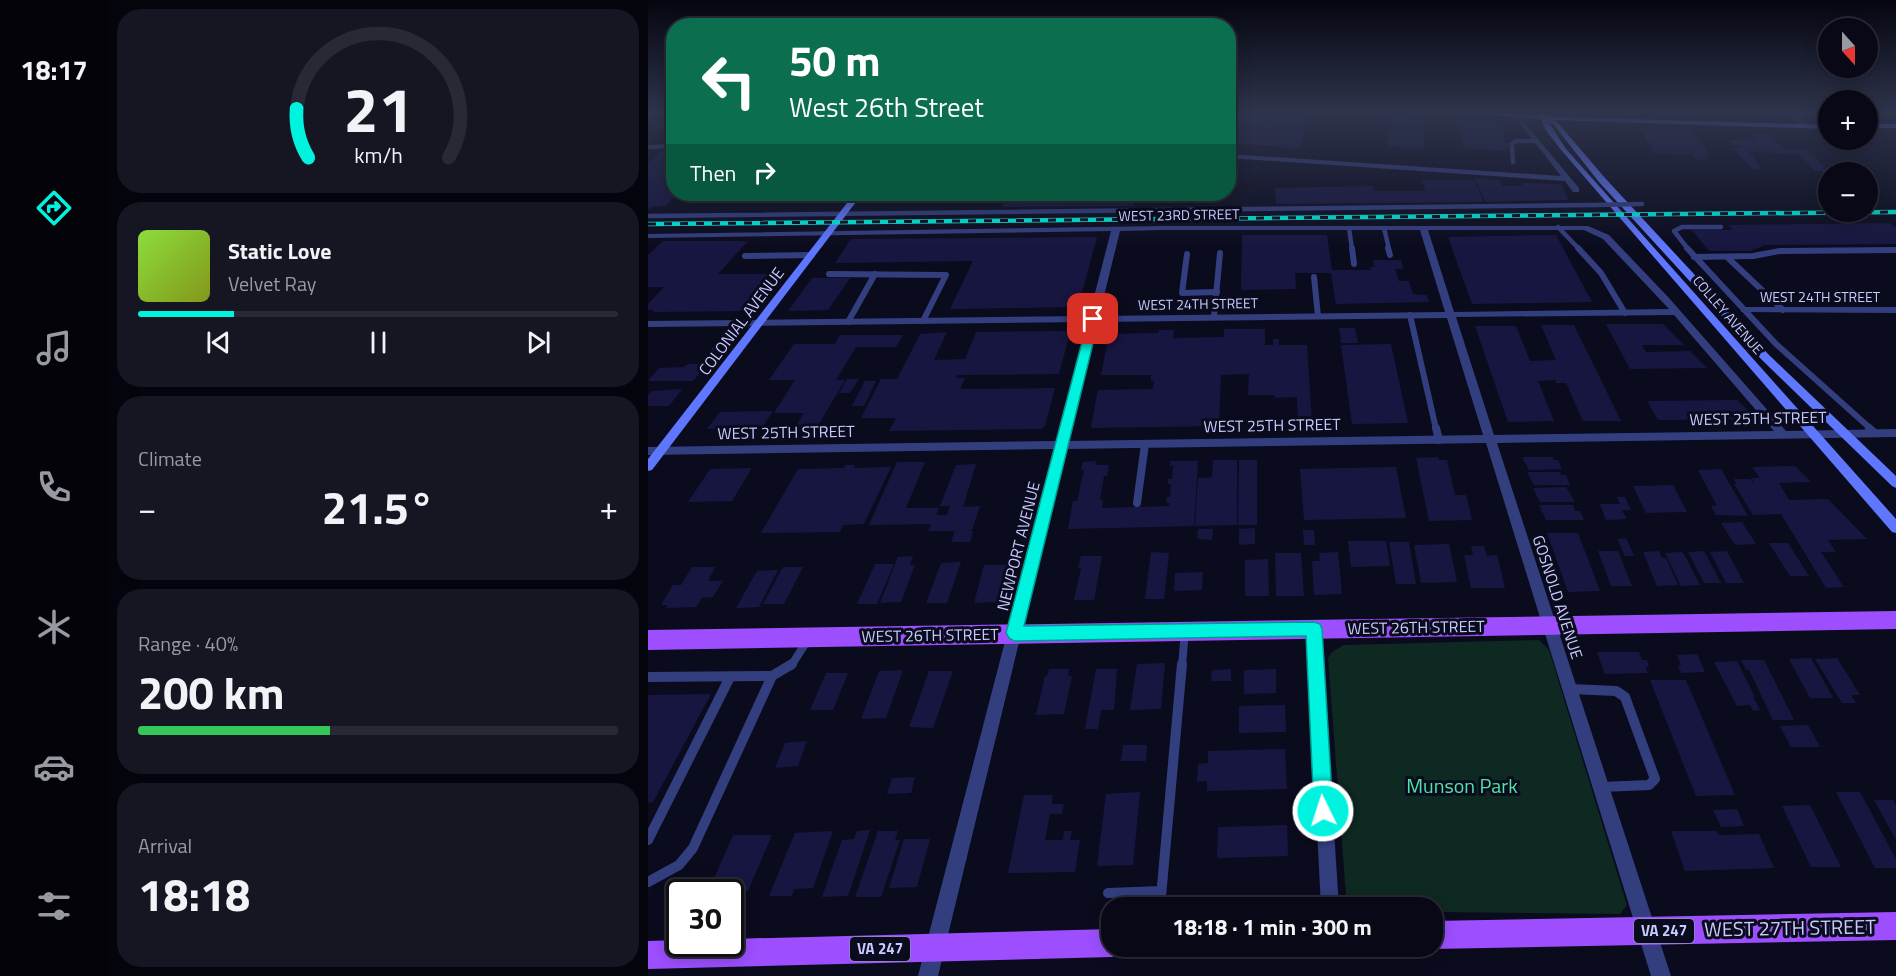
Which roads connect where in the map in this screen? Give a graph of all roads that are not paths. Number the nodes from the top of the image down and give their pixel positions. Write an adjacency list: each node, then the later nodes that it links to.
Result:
1 (1251, 158): 7 (street)
2 (1513, 158): 6 (lane)
3 (1550, 158): 7 (street)
4 (1571, 158): 52 (main road, COLLEY AVENUE)
5 (1584, 158): 48 (main road, COLLEY AVENUE)
6 (1513, 162)
7 (1568, 179): 8 (street)
8 (1576, 190)
9 (853, 201): 11 (main road, COLONIAL AVENUE)
10 (1642, 204): 11 (lane, bridge)
11 (843, 214): 12 (lane); 19 (main road, COLONIAL AVENUE)
12 (648, 216)
13 (1722, 227): 27 (lane)
14 (1349, 228): 15 (street, WEST 23RD STREET); 18 (street, WEST 23RD STREET); 29 (lane)
15 (1384, 228): 16 (street, WEST 23RD STREET); 25 (lane)
16 (1423, 228): 17 (street, WEST 23RD STREET); 40 (street, GOSNOLD AVENUE)
17 (1558, 228): 37 (street, WEST 23RD STREET); 38 (lane)
18 (1116, 229): 19 (street, WEST 23RD STREET); 43 (street, NEWPORT AVENUE)
19 (828, 235): 20 (street, WEST 23RD STREET); 24 (main road, COLONIAL AVENUE)
20 (648, 236)
21 (1896, 250): 28 (lane)
22 (1220, 253): 33 (lane)
23 (1187, 254): 33 (lane)
24 (812, 255): 26 (lane); 46 (main road, COLONIAL AVENUE)
25 (1390, 255)
26 (745, 256)
27 (1694, 257): 28 (lane); 34 (lane)
28 (1727, 257): 35 (lane)
29 (1354, 264)
30 (829, 274): 31 (lane)
31 (875, 274): 44 (lane); 45 (lane)
32 (1314, 277): 41 (lane)
33 (1217, 292): 42 (lane)
34 (1744, 310): 35 (street, WEST 24TH STREET); 49 (lane)
35 (1783, 310): 36 (street, WEST 24TH STREET)
36 (1896, 310)
37 (1676, 312): 38 (street, WEST 24TH STREET); 51 (street, WEST 23RD STREET)
38 (1625, 313): 40 (street, WEST 24TH STREET)
39 (1410, 315): 40 (street, WEST 24TH STREET); 41 (street, WEST 24TH STREET); 54 (lane)
40 (1453, 315): 53 (street, GOSNOLD AVENUE)
41 (1318, 316): 42 (street, WEST 24TH STREET)
42 (1214, 317): 43 (street, WEST 24TH STREET)
43 (1093, 319): 44 (street, WEST 24TH STREET); 56 (street, NEWPORT AVENUE)
44 (923, 321): 45 (street, WEST 24TH STREET)
45 (848, 322): 46 (street, WEST 24TH STREET)
46 (759, 323): 47 (street, WEST 24TH STREET); 58 (main road, COLONIAL AVENUE)
47 (648, 324)
48 (1843, 433): 49 (street, WEST 25TH STREET); 52 (street, WEST 25TH STREET); 60 (main road, COLLEY AVENUE)
49 (1875, 433): 50 (street, WEST 25TH STREET)
50 (1896, 433)
51 (1783, 434): 52 (street, WEST 25TH STREET); 53 (street, WEST 25TH STREET)
52 (1813, 434): 62 (main road, COLLEY AVENUE)
53 (1491, 439): 54 (street, WEST 25TH STREET); 64 (street, GOSNOLD AVENUE)
54 (1439, 440): 55 (street, WEST 25TH STREET)
55 (1145, 444): 56 (street, WEST 25TH STREET); 61 (lane)
56 (1062, 445): 58 (street, WEST 25TH STREET); 67 (street, NEWPORT AVENUE)
57 (648, 451): 58 (street, WEST 25TH STREET)
58 (661, 451): 59 (main road, COLONIAL AVENUE)
59 (648, 467)
60 (1896, 483)
61 (1137, 503)
62 (1896, 528)
63 (1896, 620): 64 (main road, WEST 26TH STREET)
64 (1550, 625): 65 (main road, WEST 26TH STREET); 73 (street, GOSNOLD AVENUE)
65 (1314, 629): 66 (main road, WEST 26TH STREET); 80 (street)
66 (1185, 631): 67 (main road, WEST 26TH STREET); 77 (lane)
67 (1014, 633): 68 (main road, WEST 26TH STREET); 85 (street, NEWPORT AVENUE)
68 (809, 637): 69 (main road, WEST 26TH STREET); 70 (lane)
69 (648, 640)
70 (772, 675): 72 (lane); 76 (lane)
71 (648, 677): 72 (lane)
72 (730, 677): 75 (lane)
73 (1570, 689): 74 (street, GOSNOLD AVENUE); 74 (lane)
74 (1601, 787): 82 (street, GOSNOLD AVENUE)
75 (648, 840)
76 (648, 882)
77 (1161, 891): 78 (lane); 79 (lane)
78 (1108, 893)
79 (1161, 897)
80 (1329, 897)
81 (1896, 926): 82 (main road, WEST 27TH STREET / VA 247)
82 (1646, 931): 83 (main road, WEST 27TH STREET / VA 247); 88 (street, GOSNOLD AVENUE)
83 (1443, 936)
84 (1101, 943): 85 (main road, VA 247)
85 (935, 947): 86 (main road, VA 247); 87 (street, NEWPORT AVENUE)
86 (648, 955)
87 (928, 976)
88 (1661, 976)

